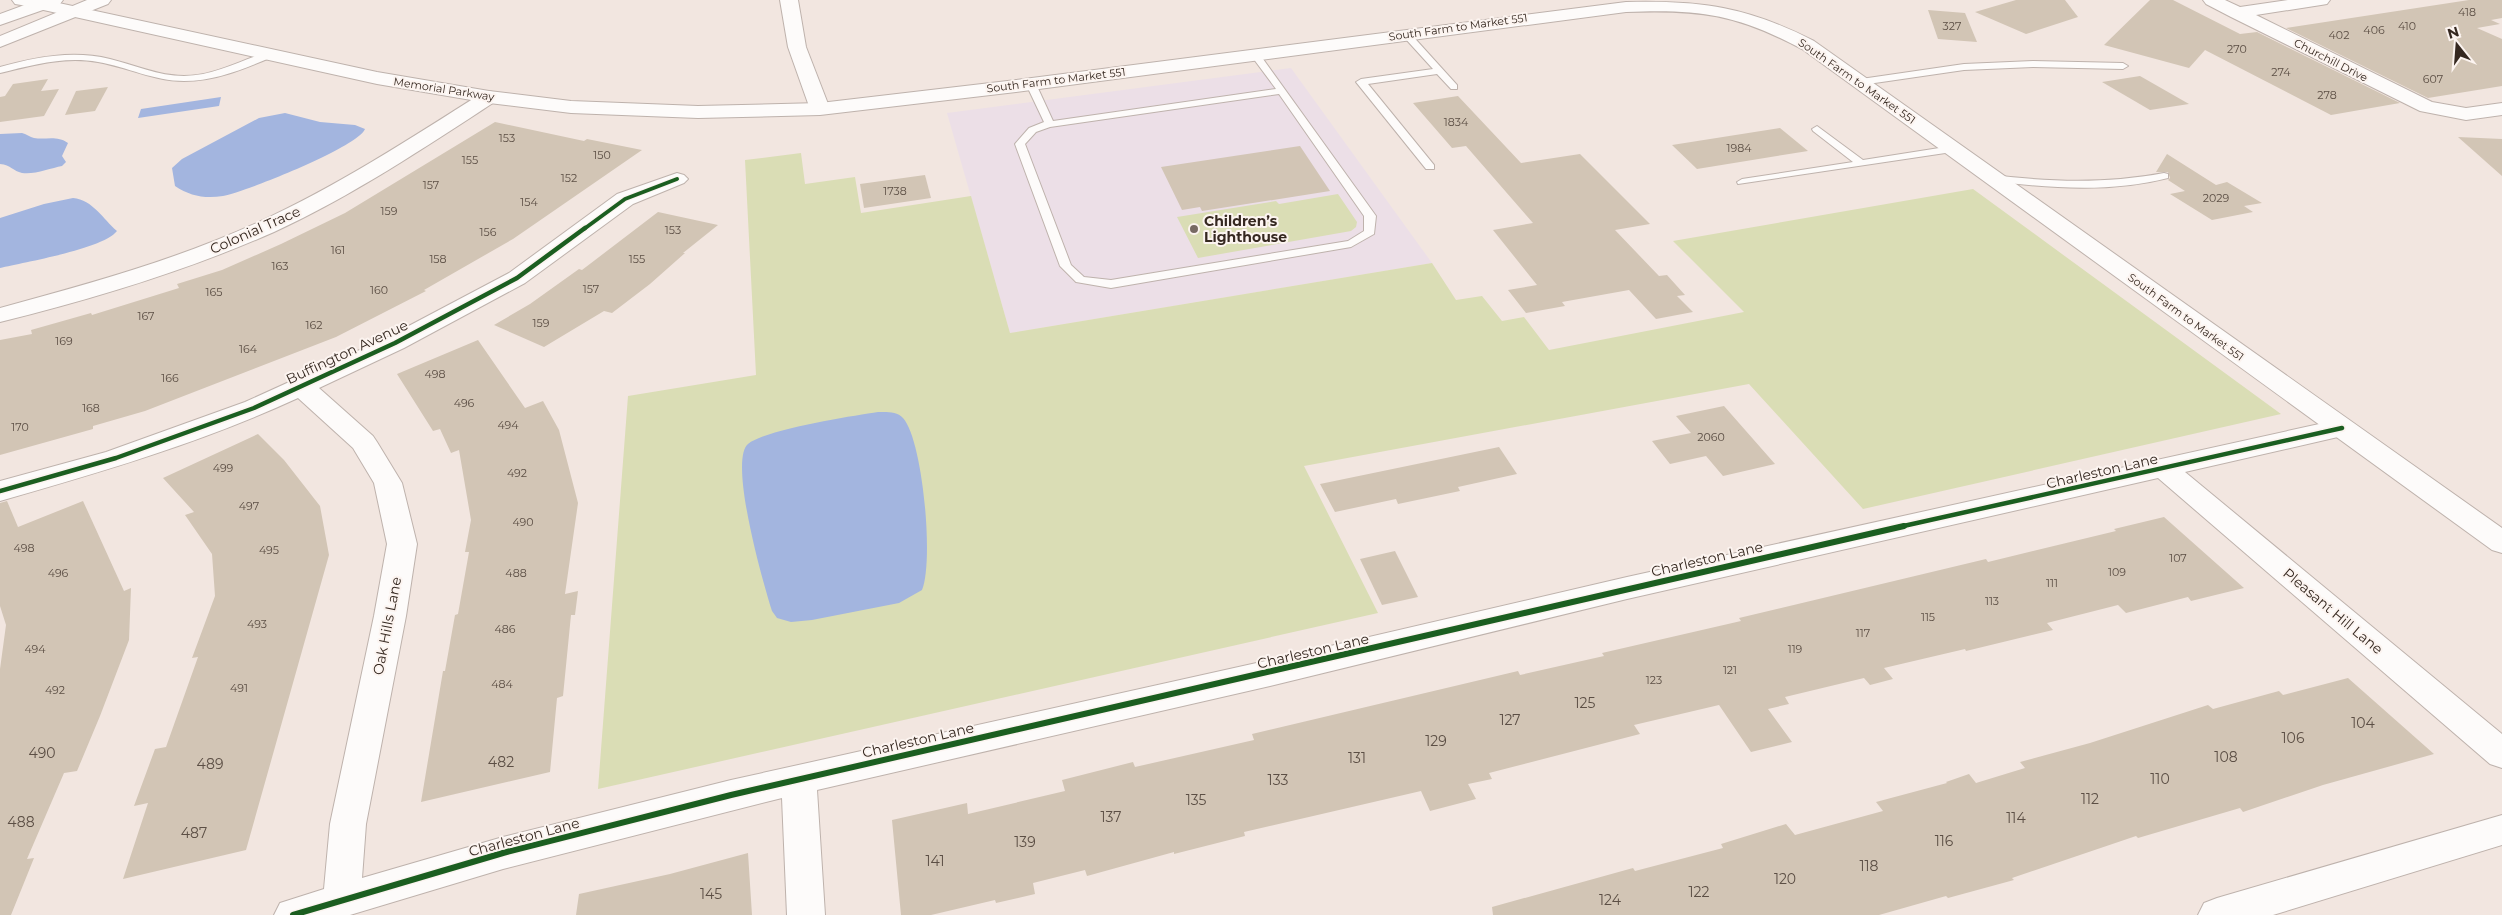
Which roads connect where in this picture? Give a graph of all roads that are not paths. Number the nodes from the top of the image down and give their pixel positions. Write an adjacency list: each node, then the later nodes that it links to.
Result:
1 (21, 0): 6 (street)
2 (102, 0): 7 (street)
3 (789, 0): 22 (street)
4 (2212, 0): 8 (street, Churchill Drive)
5 (2321, 0): 8 (street)
6 (47, 2): 7 (street, Memorial Parkway); 9 (street)
7 (75, 12): 11 (street); 13 (street, Memorial Parkway)
8 (2237, 13): 23 (street, Churchill Drive)
9 (0, 20)
10 (1406, 34): 12 (street, South Farm to Market 551); 16 (lane); 17 (street, South Farm to Market 551)
11 (0, 42)
12 (1256, 54): 18 (street, South Farm to Market 551); 20 (lane)
13 (269, 55): 15 (lane); 21 (street, Memorial Parkway)
14 (2123, 66): 17 (lane)
15 (0, 70)
16 (1439, 71): 19 (lane); 28 (lane)
17 (1861, 82): 26 (street, South Farm to Market 551)
18 (1031, 84): 22 (street, South Farm to Market 551); 24 (lane)
19 (1454, 87)
20 (1282, 91): 24 (lane); 24 (lane)
21 (490, 97): 22 (street, Memorial Parkway); 33 (street, Colonial Trace)
22 (820, 109)
23 (2502, 109)
24 (1050, 124)
25 (1817, 129): 27 (lane)
26 (1952, 149): 27 (lane); 30 (street, South Farm to Market 551)
27 (1861, 163): 32 (lane)
28 (1430, 167)
29 (2164, 176): 30 (lane)
30 (1991, 178): 35 (street, South Farm to Market 551)
31 (677, 179): 34 (street, Buffington Avenue)
32 (1742, 182)
33 (0, 315)
34 (301, 386): 37 (street, Buffington Avenue); 42 (street, Oak Hills Lane)
35 (2342, 428): 36 (street, Charleston Lane); 38 (street, South Farm to Market 551)
36 (2164, 469): 39 (street, Pleasant Hill Lane); 40 (street, Charleston Lane)
37 (0, 492)
38 (2502, 543)
39 (2502, 754)
40 (799, 779): 42 (street, Charleston Lane); 44 (street)
41 (2502, 830): 45 (street)
42 (342, 900): 43 (street, Charleston Lane)
43 (293, 915)
44 (806, 915)
45 (2217, 915)

